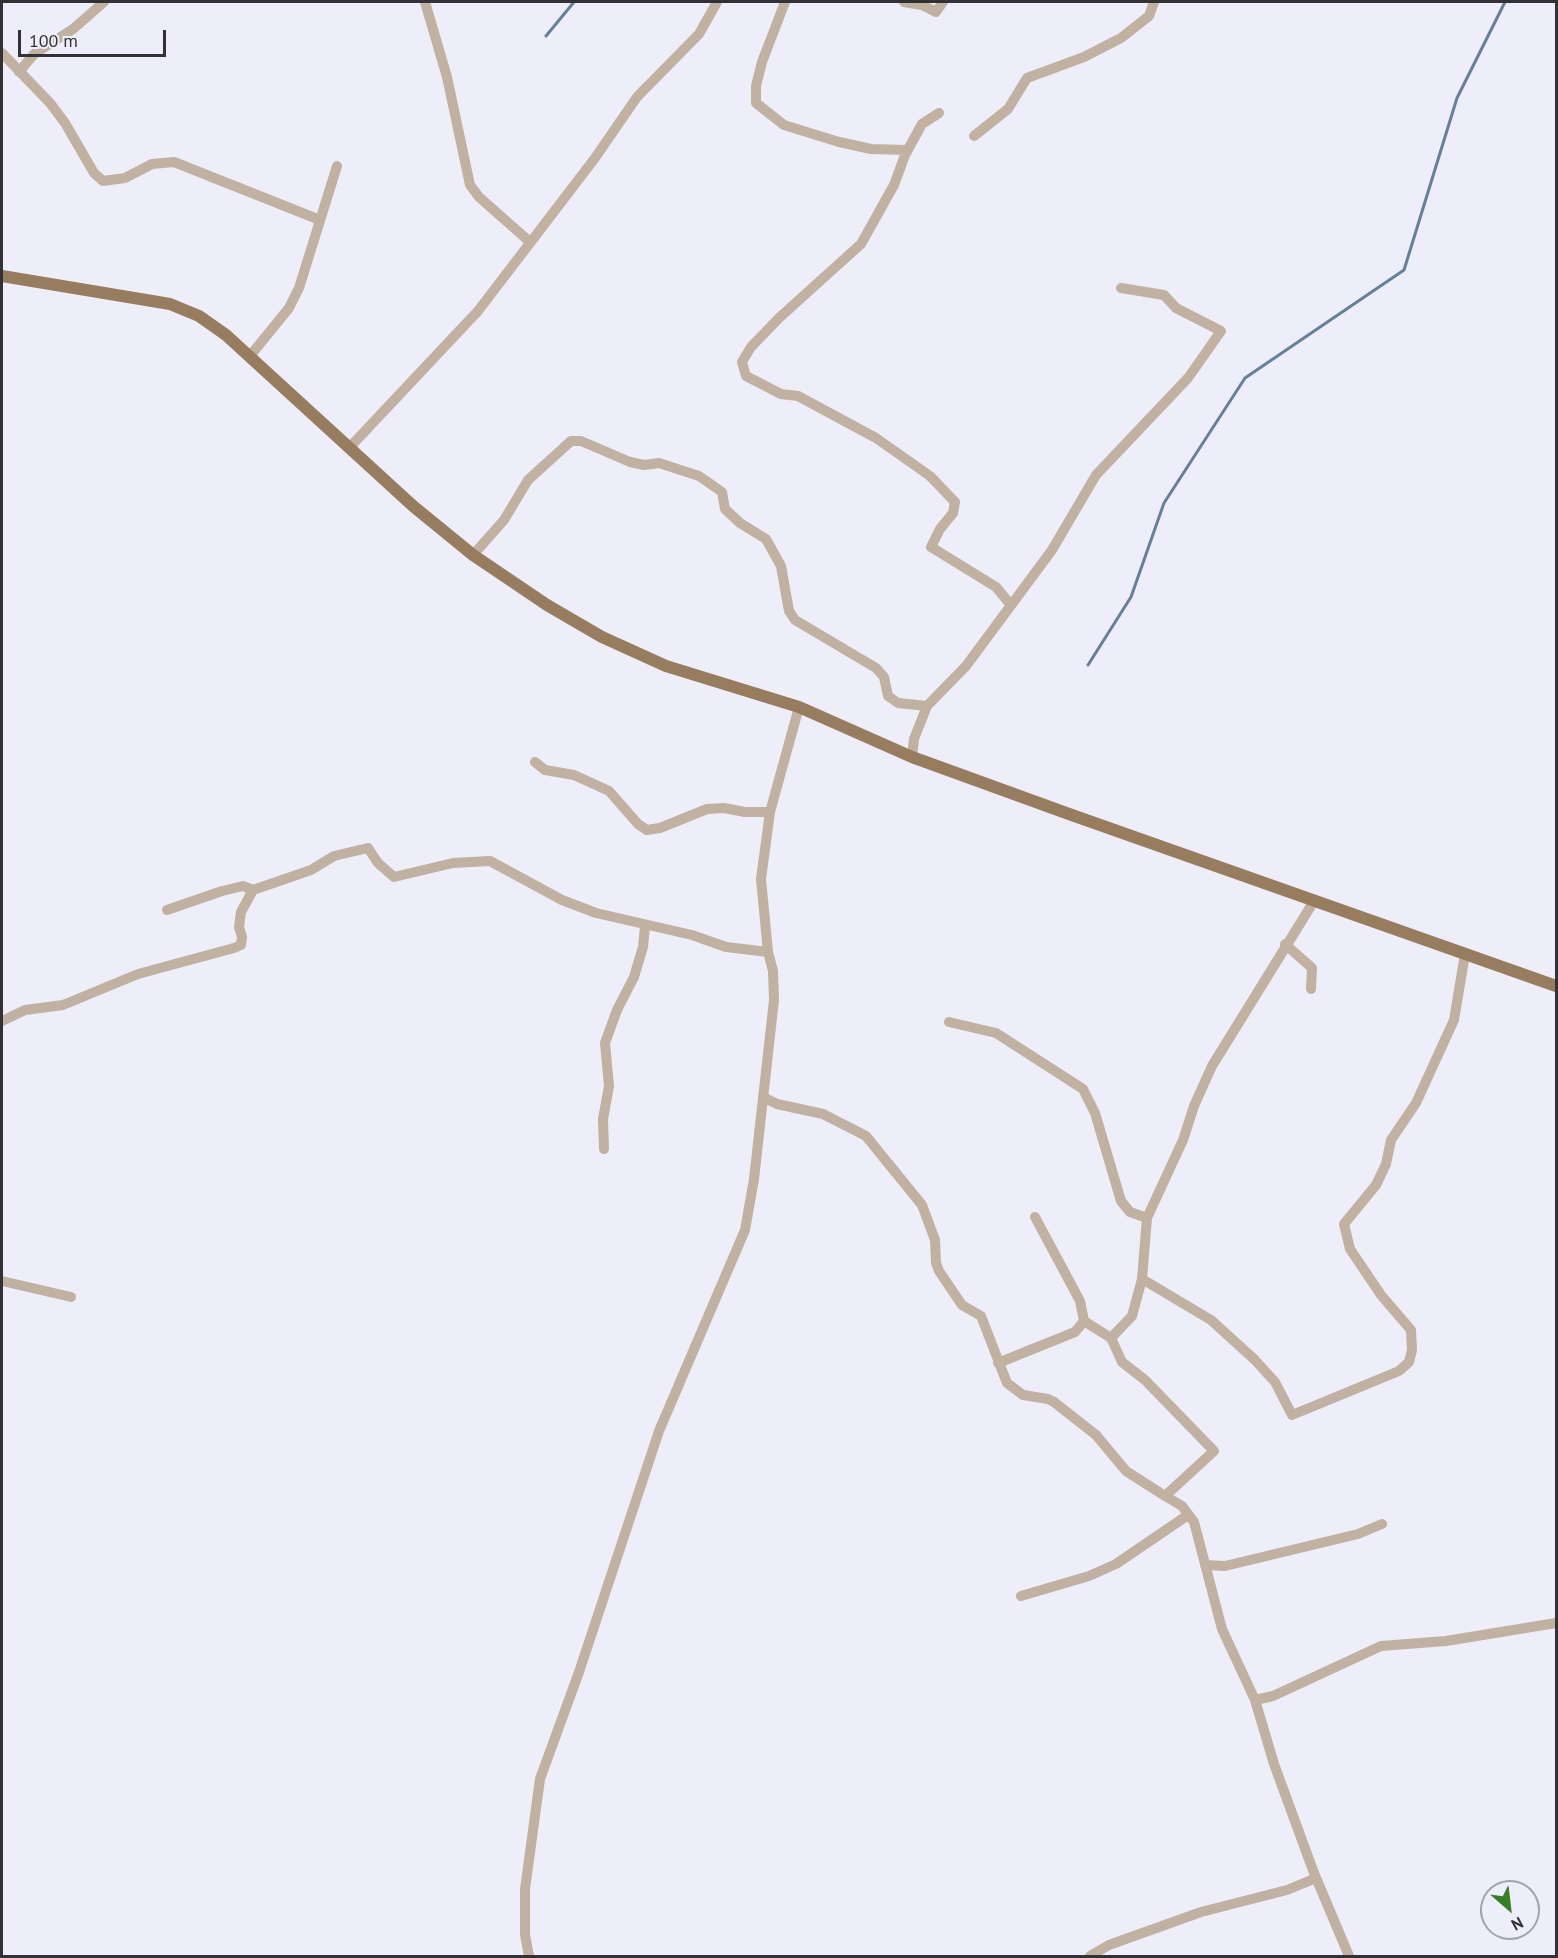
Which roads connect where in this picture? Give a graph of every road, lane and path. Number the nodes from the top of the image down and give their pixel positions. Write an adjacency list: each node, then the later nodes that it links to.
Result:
1 (104, 2): 10 (street)
2 (437, 2): 8 (street)
3 (717, 2): 16 (street)
4 (785, 2): 13 (street)
5 (903, 2): 6 (street)
6 (943, 2)
7 (1154, 2): 12 (street)
8 (426, 5): 16 (street)
9 (2, 53): 10 (street)
10 (19, 72): 15 (street)
11 (939, 113): 13 (street)
12 (975, 136)
13 (907, 150): 22 (street)
14 (337, 166): 15 (street)
15 (320, 220): 19 (street)
16 (530, 242): 20 (street)
17 (2, 276): 19 (main road)
18 (1121, 288): 22 (street)
19 (250, 356): 20 (main road)
20 (350, 447): 21 (main road)
21 (473, 555): 23 (street); 24 (main road)
22 (1011, 604): 23 (street)
23 (927, 705): 25 (street)
24 (799, 707): 25 (main road); 27 (street)
25 (912, 757): 29 (main road)
26 (535, 762): 27 (street)
27 (770, 812): 33 (street)
28 (253, 890): 30 (street); 31 (street); 37 (street)
29 (1314, 901): 32 (street); 34 (main road)
30 (167, 910)
31 (645, 926): 33 (street); 40 (street)
32 (1285, 944): 36 (street); 42 (street)
33 (768, 952): 39 (street)
34 (1465, 954): 35 (main road); 43 (street)
35 (1557, 986)
36 (1311, 989)
37 (2, 1021)
38 (949, 1022): 42 (street)
39 (763, 1097): 48 (street); 57 (street)
40 (604, 1149)
41 (1035, 1217): 46 (street)
42 (1147, 1218): 43 (street)
43 (1142, 1279): 47 (street)
44 (2, 1281): 45 (street)
45 (71, 1297)
46 (1084, 1321): 47 (street); 48 (street)
47 (1111, 1338): 49 (street)
48 (998, 1363): 49 (street)
49 (1165, 1496): 50 (street)
50 (1188, 1515): 52 (street); 53 (street)
51 (1382, 1524): 52 (street)
52 (1205, 1565): 55 (street)
53 (1021, 1596)
54 (1557, 1623): 55 (street)
55 (1255, 1700): 56 (street)
56 (1316, 1878): 58 (street); 59 (street)
57 (529, 1956)
58 (1090, 1956)
59 (1348, 1956)

